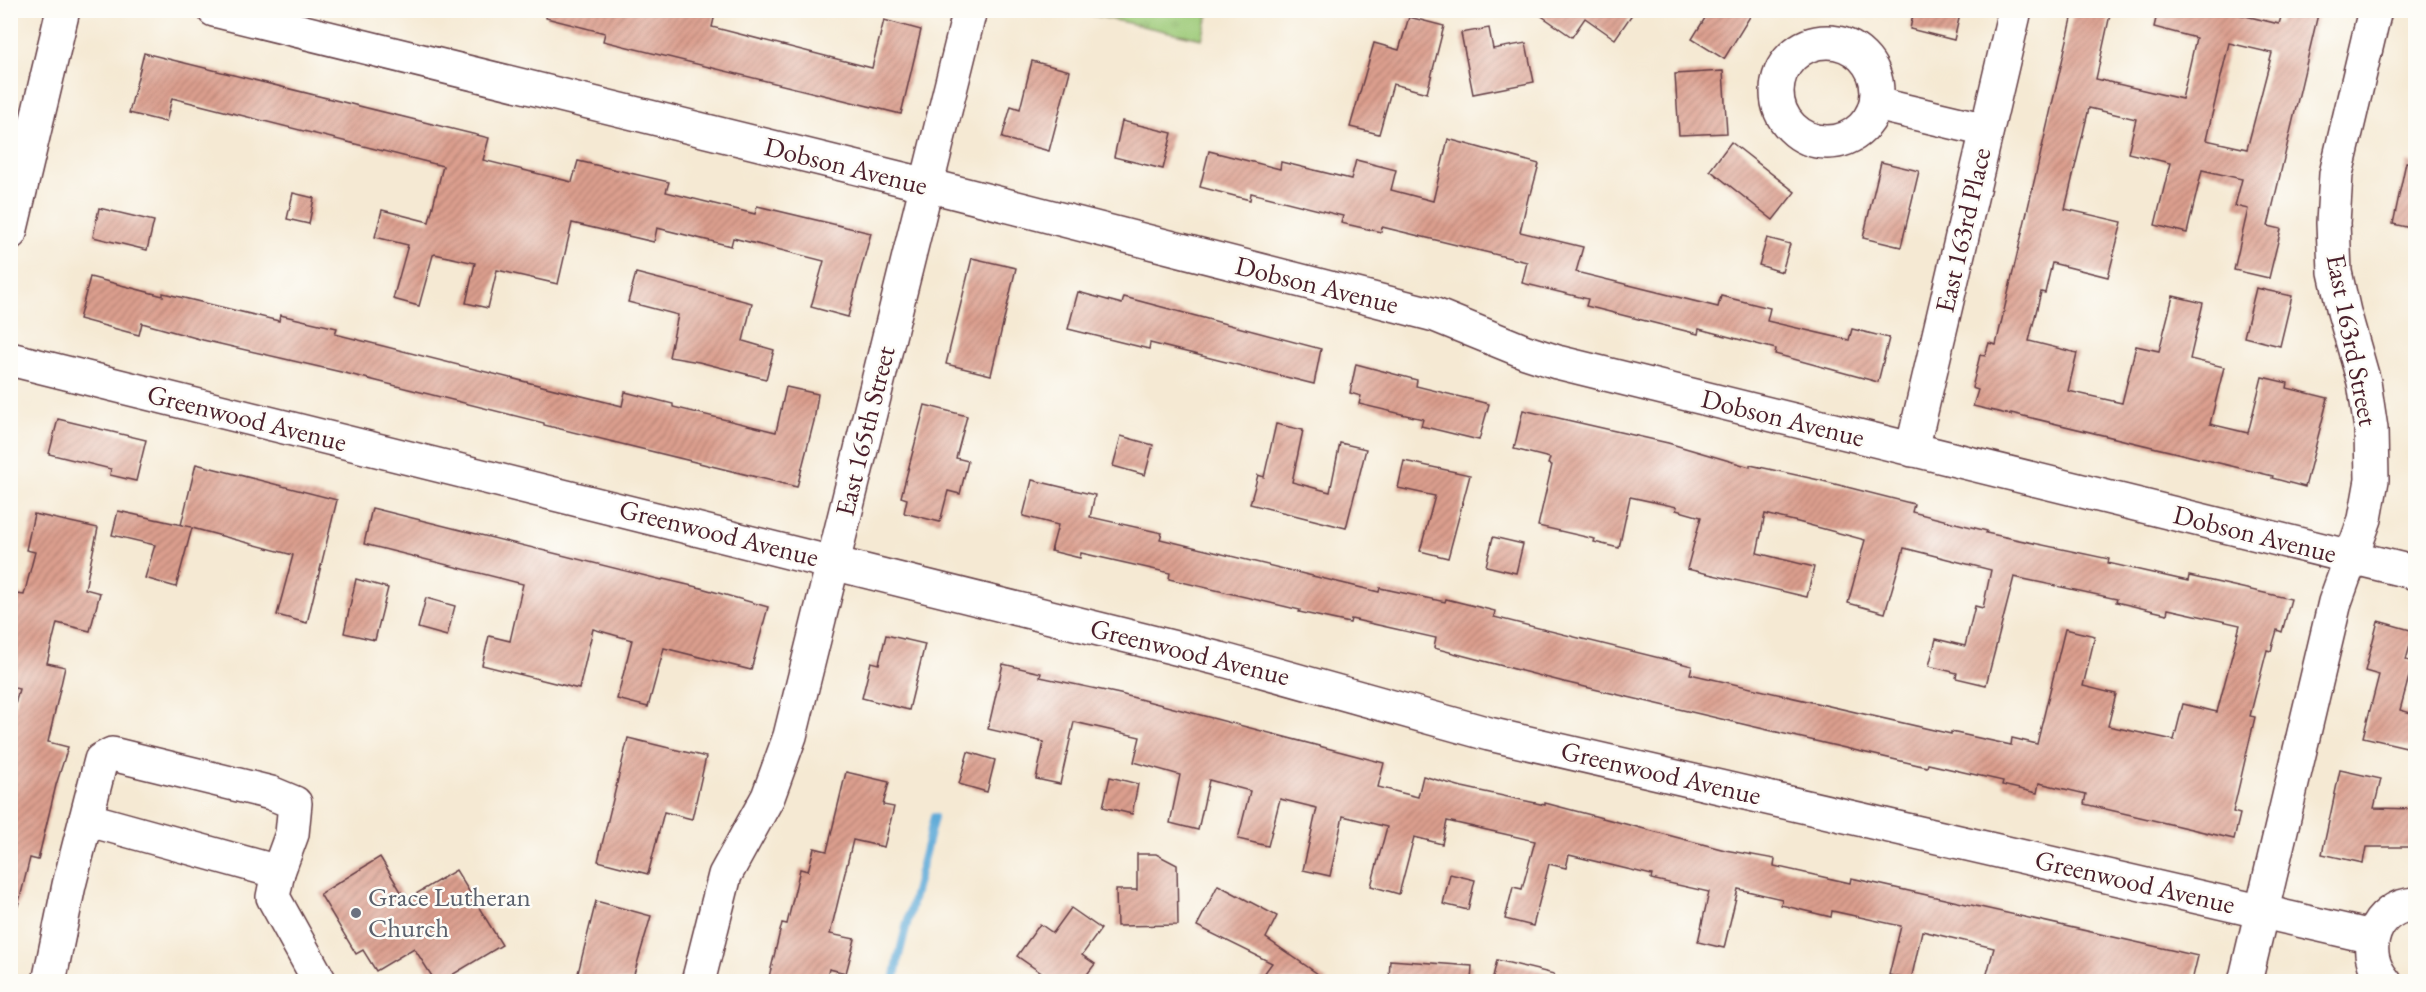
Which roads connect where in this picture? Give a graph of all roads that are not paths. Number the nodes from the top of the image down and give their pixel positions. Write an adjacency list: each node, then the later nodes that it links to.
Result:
1 (63, 10): 9 (street)
2 (214, 10): 8 (street, Dobson Avenue)
3 (970, 10): 8 (street, East 165th Street)
4 (2015, 10): 7 (street, East 163rd Place)
5 (2375, 10): 12 (street, East 163rd Street)
6 (1876, 104): 7 (street)
7 (1986, 130): 11 (street, East 163rd Place)
8 (927, 185): 11 (street, Dobson Avenue); 13 (street, East 165th Street)
9 (10, 233)
10 (10, 359): 13 (street, Greenwood Avenue)
11 (1912, 450): 12 (street, Dobson Avenue)
12 (2352, 557): 14 (street, Dobson Avenue); 18 (street, East 163rd Street)
13 (833, 561): 18 (street, Greenwood Avenue); 22 (street, East 165th Street)
14 (2415, 573)
15 (86, 819): 16 (street); 16 (street); 20 (street)
16 (278, 872): 21 (street)
17 (2415, 904): 19 (street)
18 (2261, 911): 19 (street, Greenwood Avenue); 23 (street, East 163rd Street)
19 (2372, 938): 24 (street)
20 (49, 981)
21 (320, 981)
22 (698, 981)
23 (2245, 981)
24 (2385, 981)

